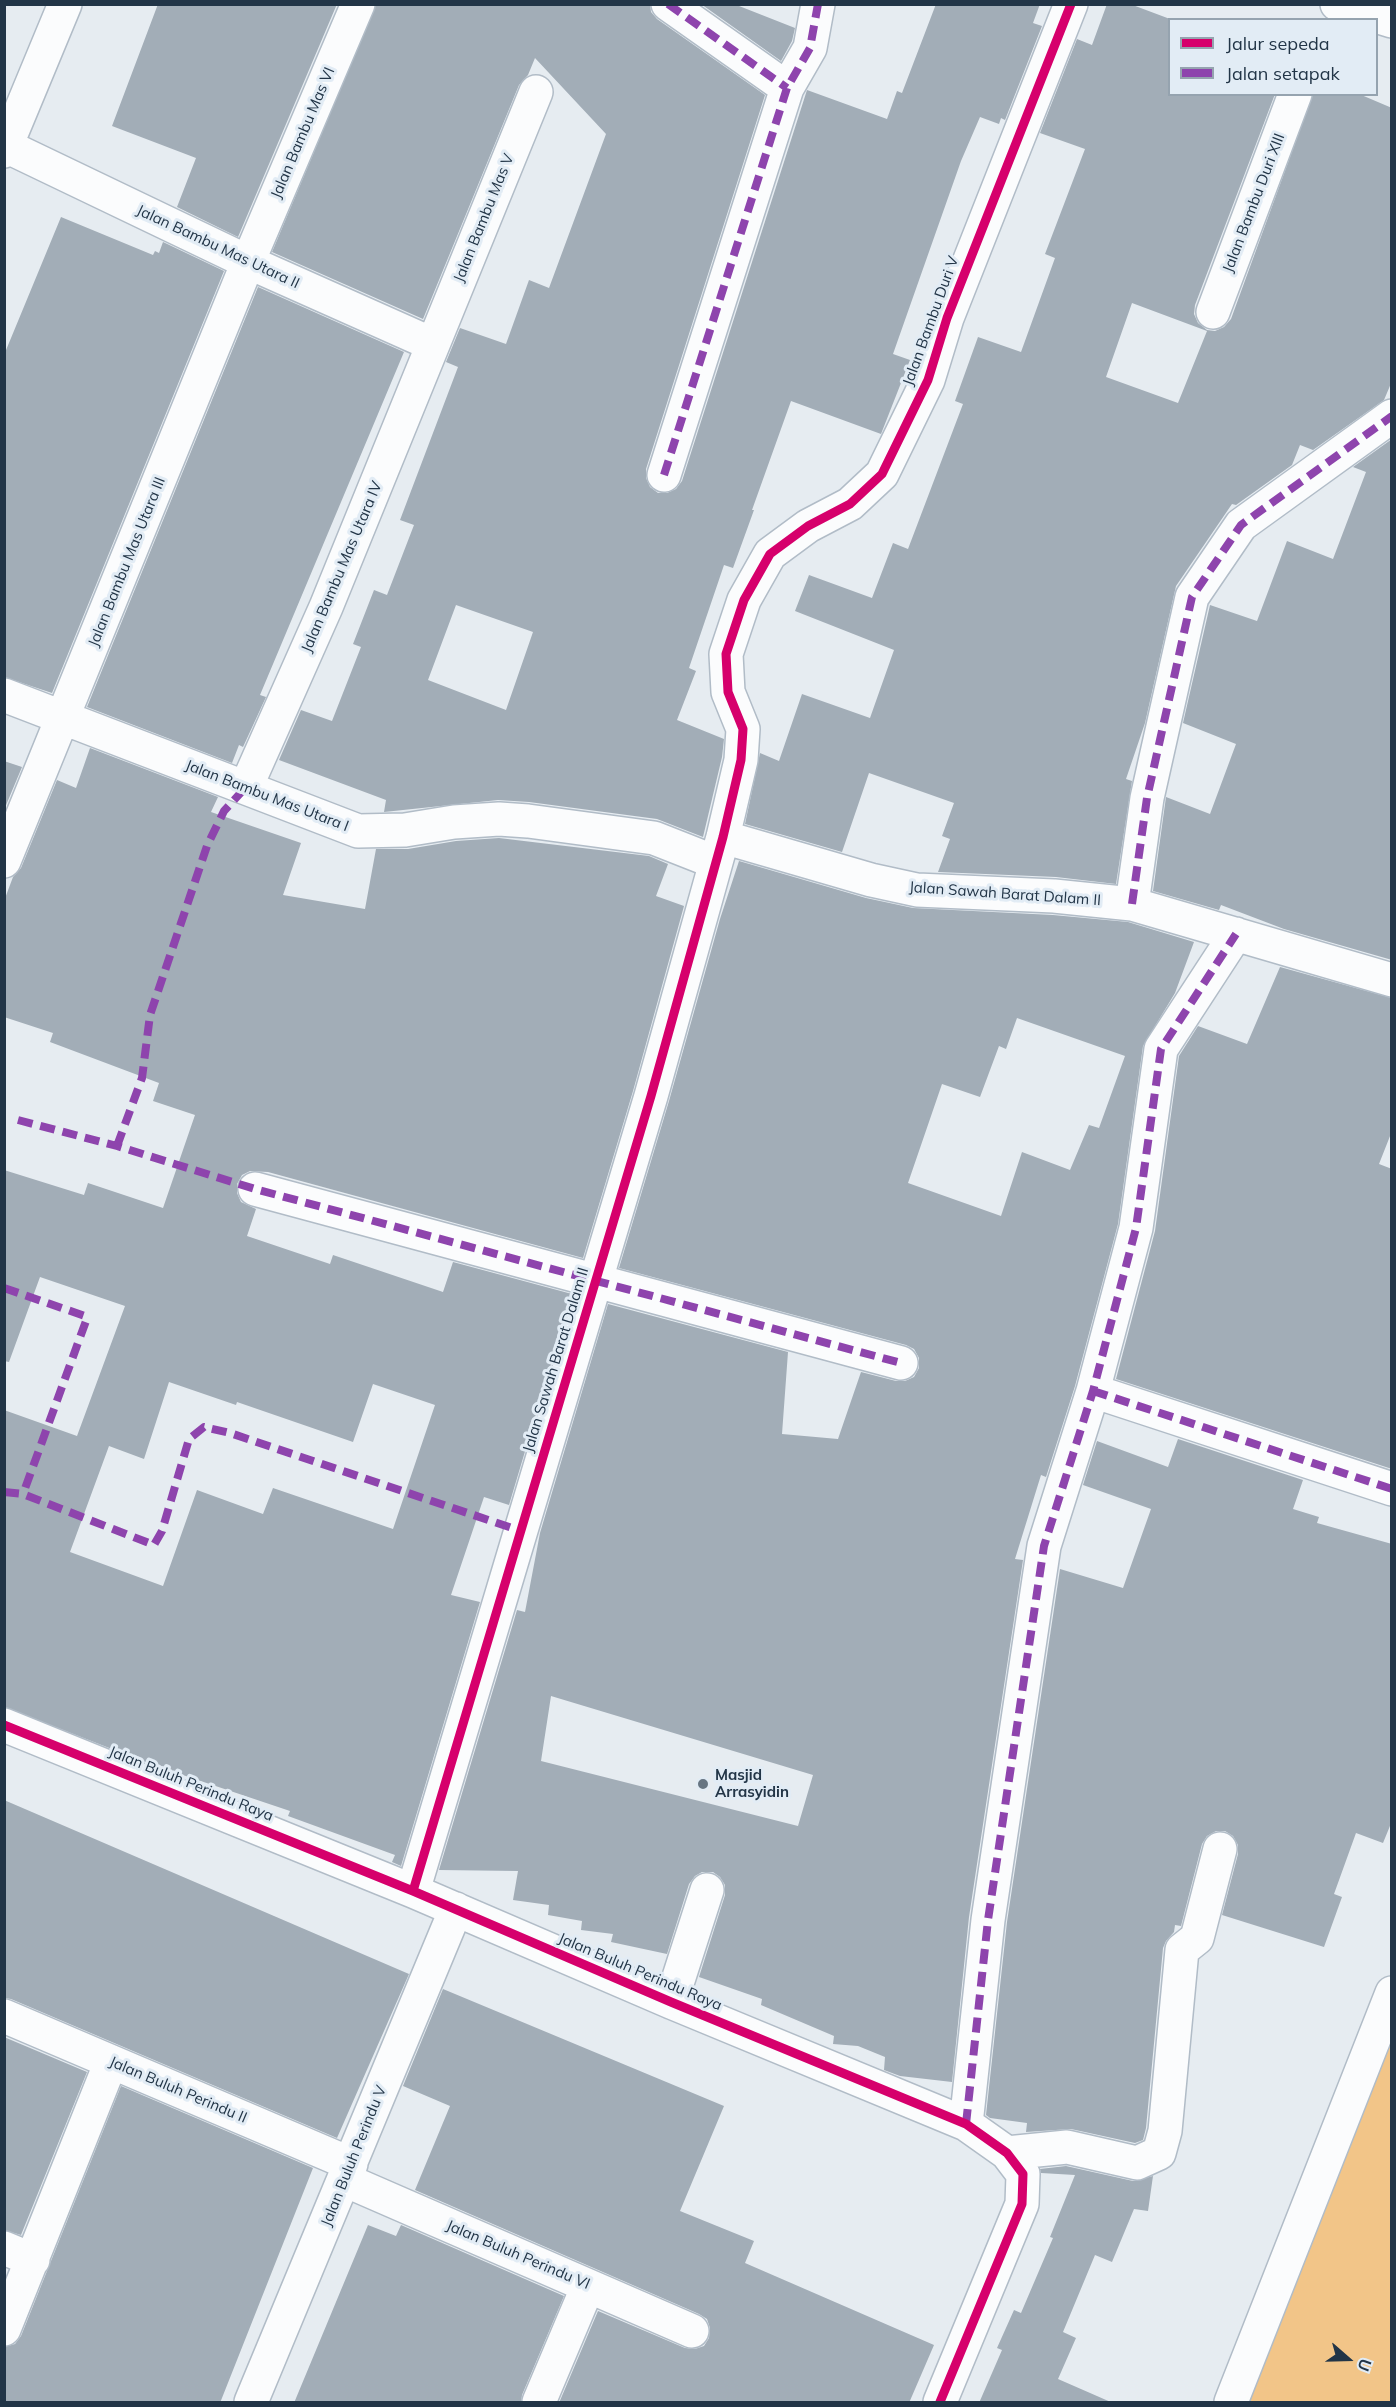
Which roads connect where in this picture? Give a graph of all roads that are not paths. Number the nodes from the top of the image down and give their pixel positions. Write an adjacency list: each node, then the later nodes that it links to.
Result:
1 (65, 4): 11 (street)
2 (358, 4): 12 (street, Jalan Bambu Mas VI)
3 (668, 4): 8 (street)
4 (818, 4): 8 (street)
5 (1071, 4): 20 (street, Jalan Bambu Duri V)
6 (1337, 4): 7 (street)
7 (1392, 21)
8 (787, 88): 16 (street)
9 (536, 92): 14 (street, Jalan Bambu Mas V)
10 (1294, 96): 13 (street, Jalan Bambu Duri XIII)
11 (5, 149): 12 (street, Jalan Bambu Mas Utara II)
12 (248, 262): 14 (street, Jalan Bambu Mas Utara II); 18 (street, Jalan Bambu Mas Utara III)
13 (1213, 312)
14 (432, 344): 19 (street, Jalan Bambu Mas Utara IV)
15 (1392, 416): 22 (street)
16 (664, 475)
17 (4, 695): 18 (street, Jalan Bambu Mas Utara I)
18 (64, 717): 19 (street, Jalan Bambu Mas Utara I); 21 (street, Jalan Bambu Mas Utara III)
19 (246, 788): 20 (street, Jalan Bambu Mas Utara I)
20 (719, 849): 22 (street, Jalan Sawah Barat Dalam II); 26 (street, Jalan Sawah Barat Dalam II)
21 (4, 861)
22 (1132, 904): 23 (street, Jalan Sawah Barat Dalam II)
23 (1236, 934): 24 (street, Jalan Sawah Barat Dalam II); 28 (street)
24 (1392, 980)
25 (255, 1189): 26 (street)
26 (596, 1282): 27 (street); 33 (street, Jalan Sawah Barat Dalam II)
27 (901, 1363)
28 (1093, 1391): 29 (street); 39 (street)
29 (1392, 1489)
30 (4, 1725): 33 (street, Jalan Buluh Perindu Raya)
31 (1220, 1849): 40 (street)
32 (707, 1890): 36 (street)
33 (412, 1891): 34 (street, Jalan Buluh Perindu Raya)
34 (456, 1910): 36 (street, Jalan Buluh Perindu Raya); 41 (street, Jalan Buluh Perindu V)
35 (1392, 1993): 49 (street)
36 (671, 2002): 39 (street, Jalan Buluh Perindu Raya)
37 (4, 2016): 38 (street, Jalan Buluh Perindu II)
38 (111, 2062): 41 (street, Jalan Buluh Perindu II); 42 (street)
39 (966, 2124): 40 (street, Jalan Buluh Perindu Raya)
40 (1007, 2153): 48 (street, Jalan Buluh Perindu Raya)
41 (348, 2172): 43 (street, Jalan Buluh Perindu VI); 46 (street, Jalan Buluh Perindu V)
42 (19, 2254): 44 (street)
43 (588, 2286): 45 (street, Jalan Buluh Perindu VI); 47 (street)
44 (4, 2329)
45 (692, 2331)
46 (251, 2403)
47 (539, 2403)
48 (940, 2403)
49 (1231, 2403)

